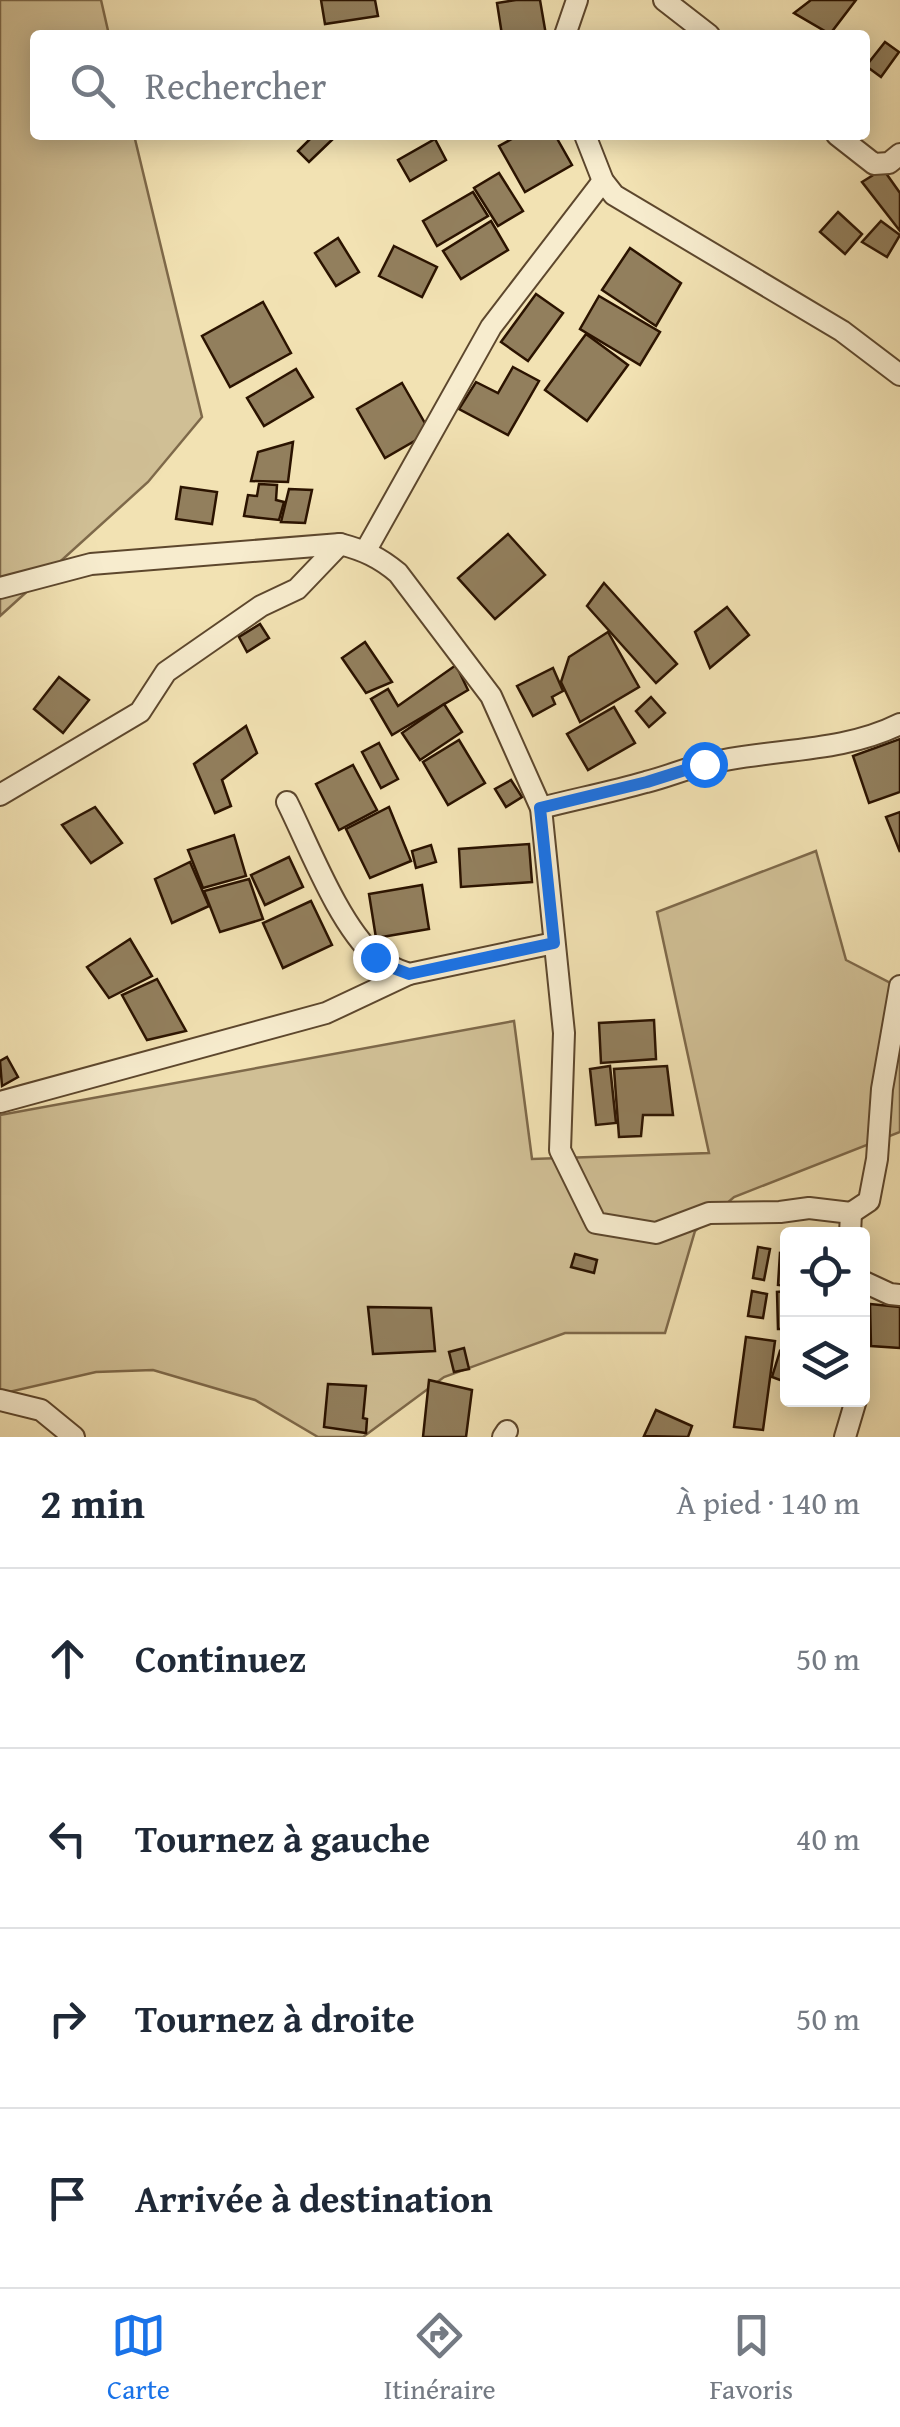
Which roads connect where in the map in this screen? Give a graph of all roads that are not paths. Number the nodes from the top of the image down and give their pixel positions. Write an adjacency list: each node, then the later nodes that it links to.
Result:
1 (577, 0): 3 (street)
2 (664, 0): 4 (street)
3 (567, 30)
4 (703, 30)
5 (587, 140): 8 (street)
6 (843, 140): 7 (street)
7 (900, 154)
8 (603, 180): 9 (street); 11 (street)
9 (900, 375)
10 (340, 544): 11 (street); 12 (street); 14 (street)
11 (366, 550): 16 (street)
12 (0, 588)
13 (900, 724): 16 (street)
14 (0, 795)
15 (287, 802): 18 (street)
16 (540, 808): 17 (street)
17 (554, 943): 18 (street); 21 (street)
18 (409, 974): 20 (street)
19 (900, 986): 21 (street)
20 (0, 1102)
21 (851, 1224)
22 (870, 1285): 23 (street)
23 (900, 1294)
24 (0, 1400): 26 (street)
25 (854, 1407): 27 (street)
26 (74, 1437)
27 (845, 1437)

